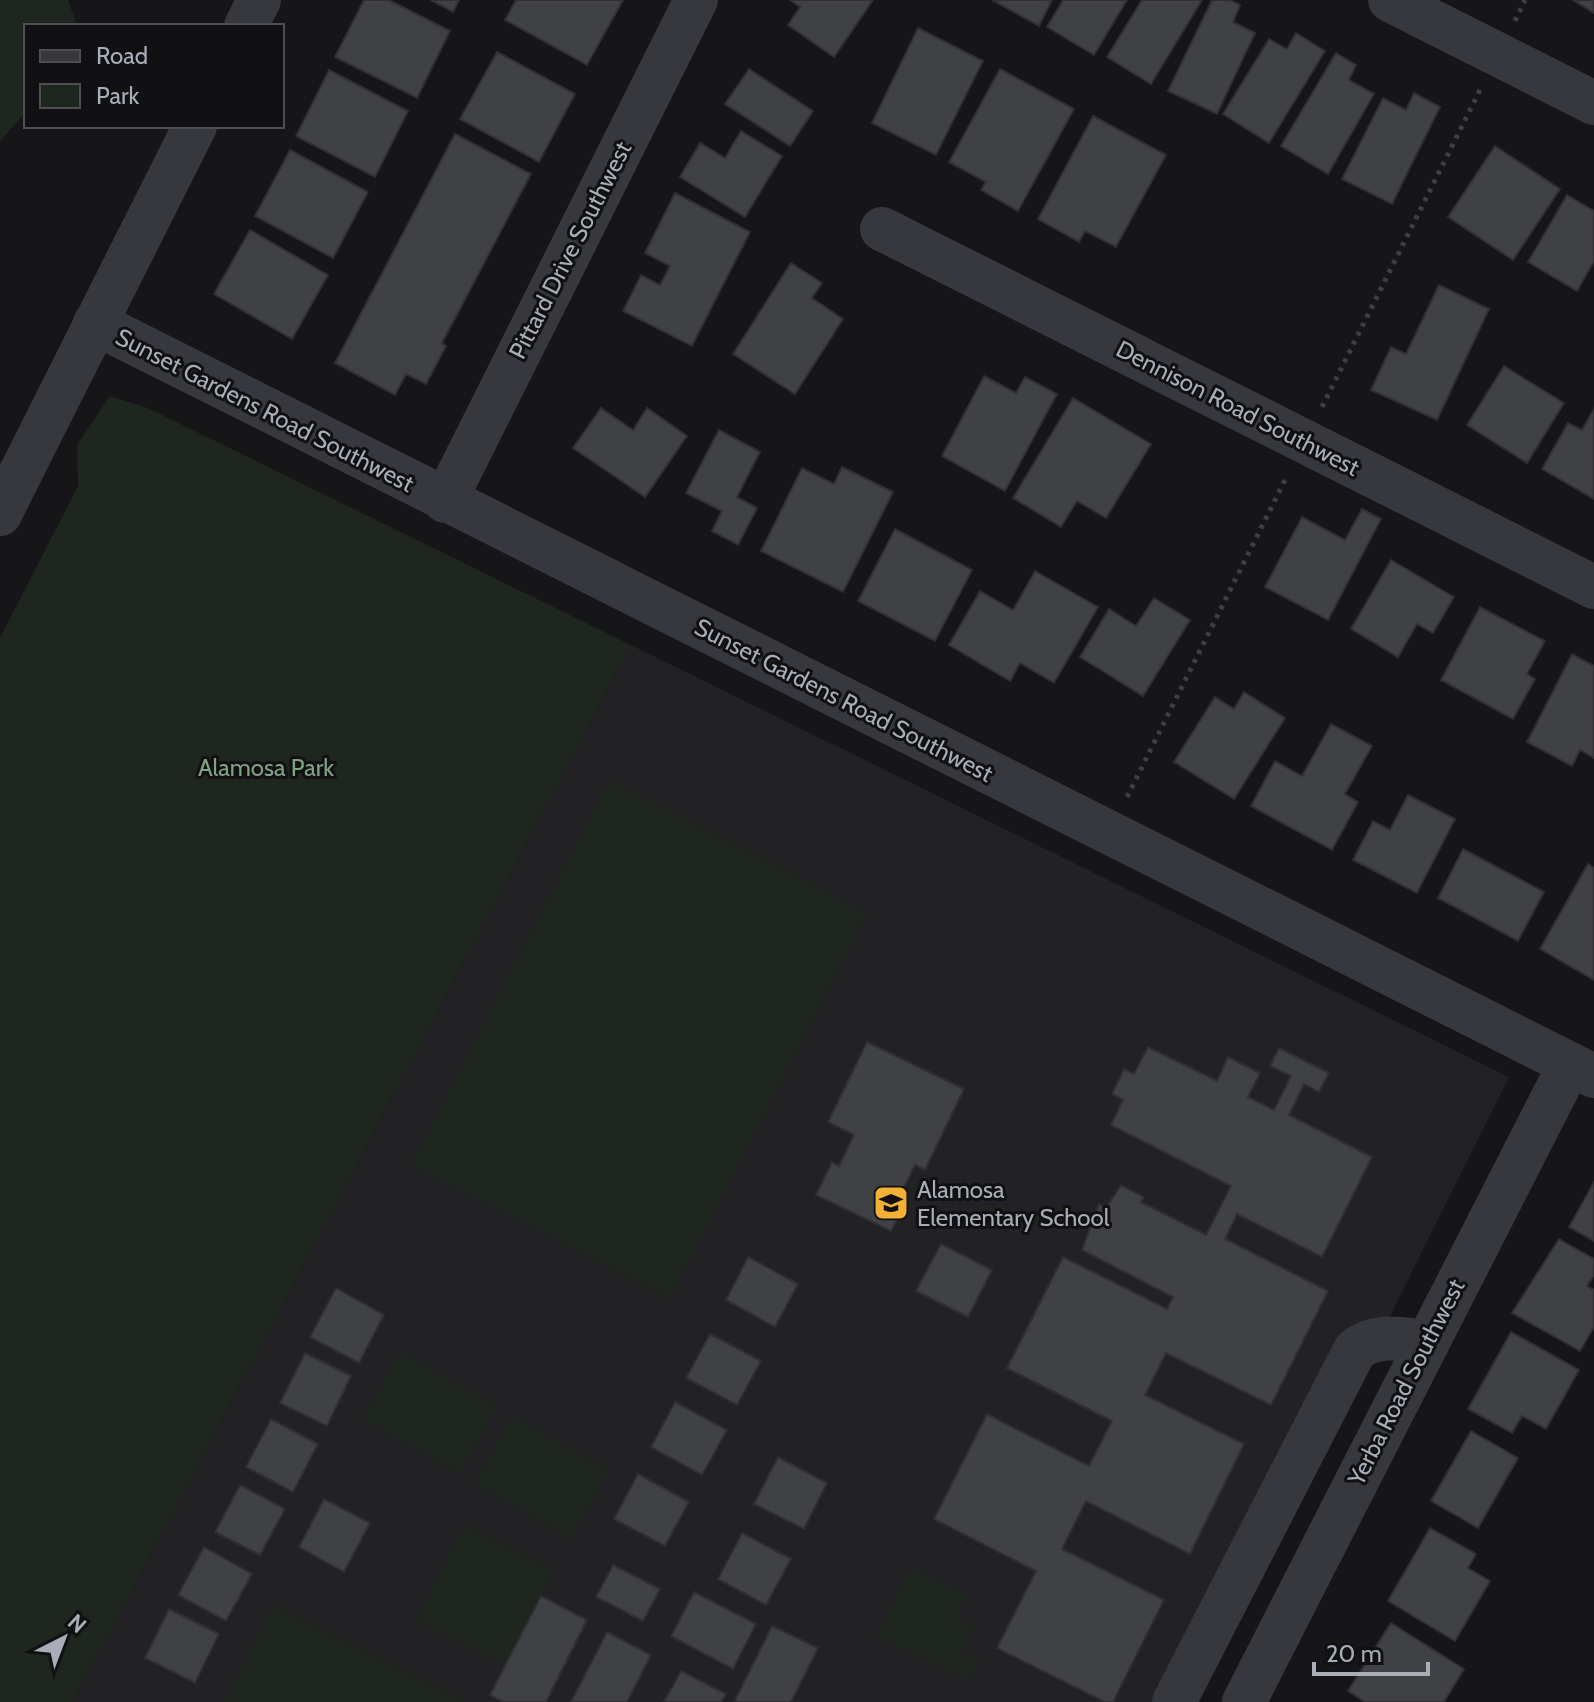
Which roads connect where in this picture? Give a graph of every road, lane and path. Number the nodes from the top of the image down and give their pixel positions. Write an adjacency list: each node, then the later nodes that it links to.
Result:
1 (259, 0): 5 (street)
2 (696, 0): 14 (street, Pittard Drive Southwest)
3 (1390, 0): 8 (street)
4 (1525, 0): 6 (path)
5 (247, 24)
6 (1513, 24)
7 (1481, 87): 12 (path)
8 (1594, 103)
9 (194, 128): 11 (street)
10 (882, 229): 16 (street, Dennison Road Southwest)
11 (95, 323): 14 (street, Sunset Gardens Road Southwest); 15 (street)
12 (1321, 408)
13 (1290, 470): 17 (path)
14 (445, 501): 18 (street, Sunset Gardens Road Southwest)
15 (0, 514)
16 (1594, 587)
17 (1125, 802)
18 (1582, 1070): 19 (street, Yerba Road Southwest)
19 (1426, 1342): 20 (street); 21 (street, Yerba Road Southwest)
20 (1174, 1702)
21 (1244, 1702)

